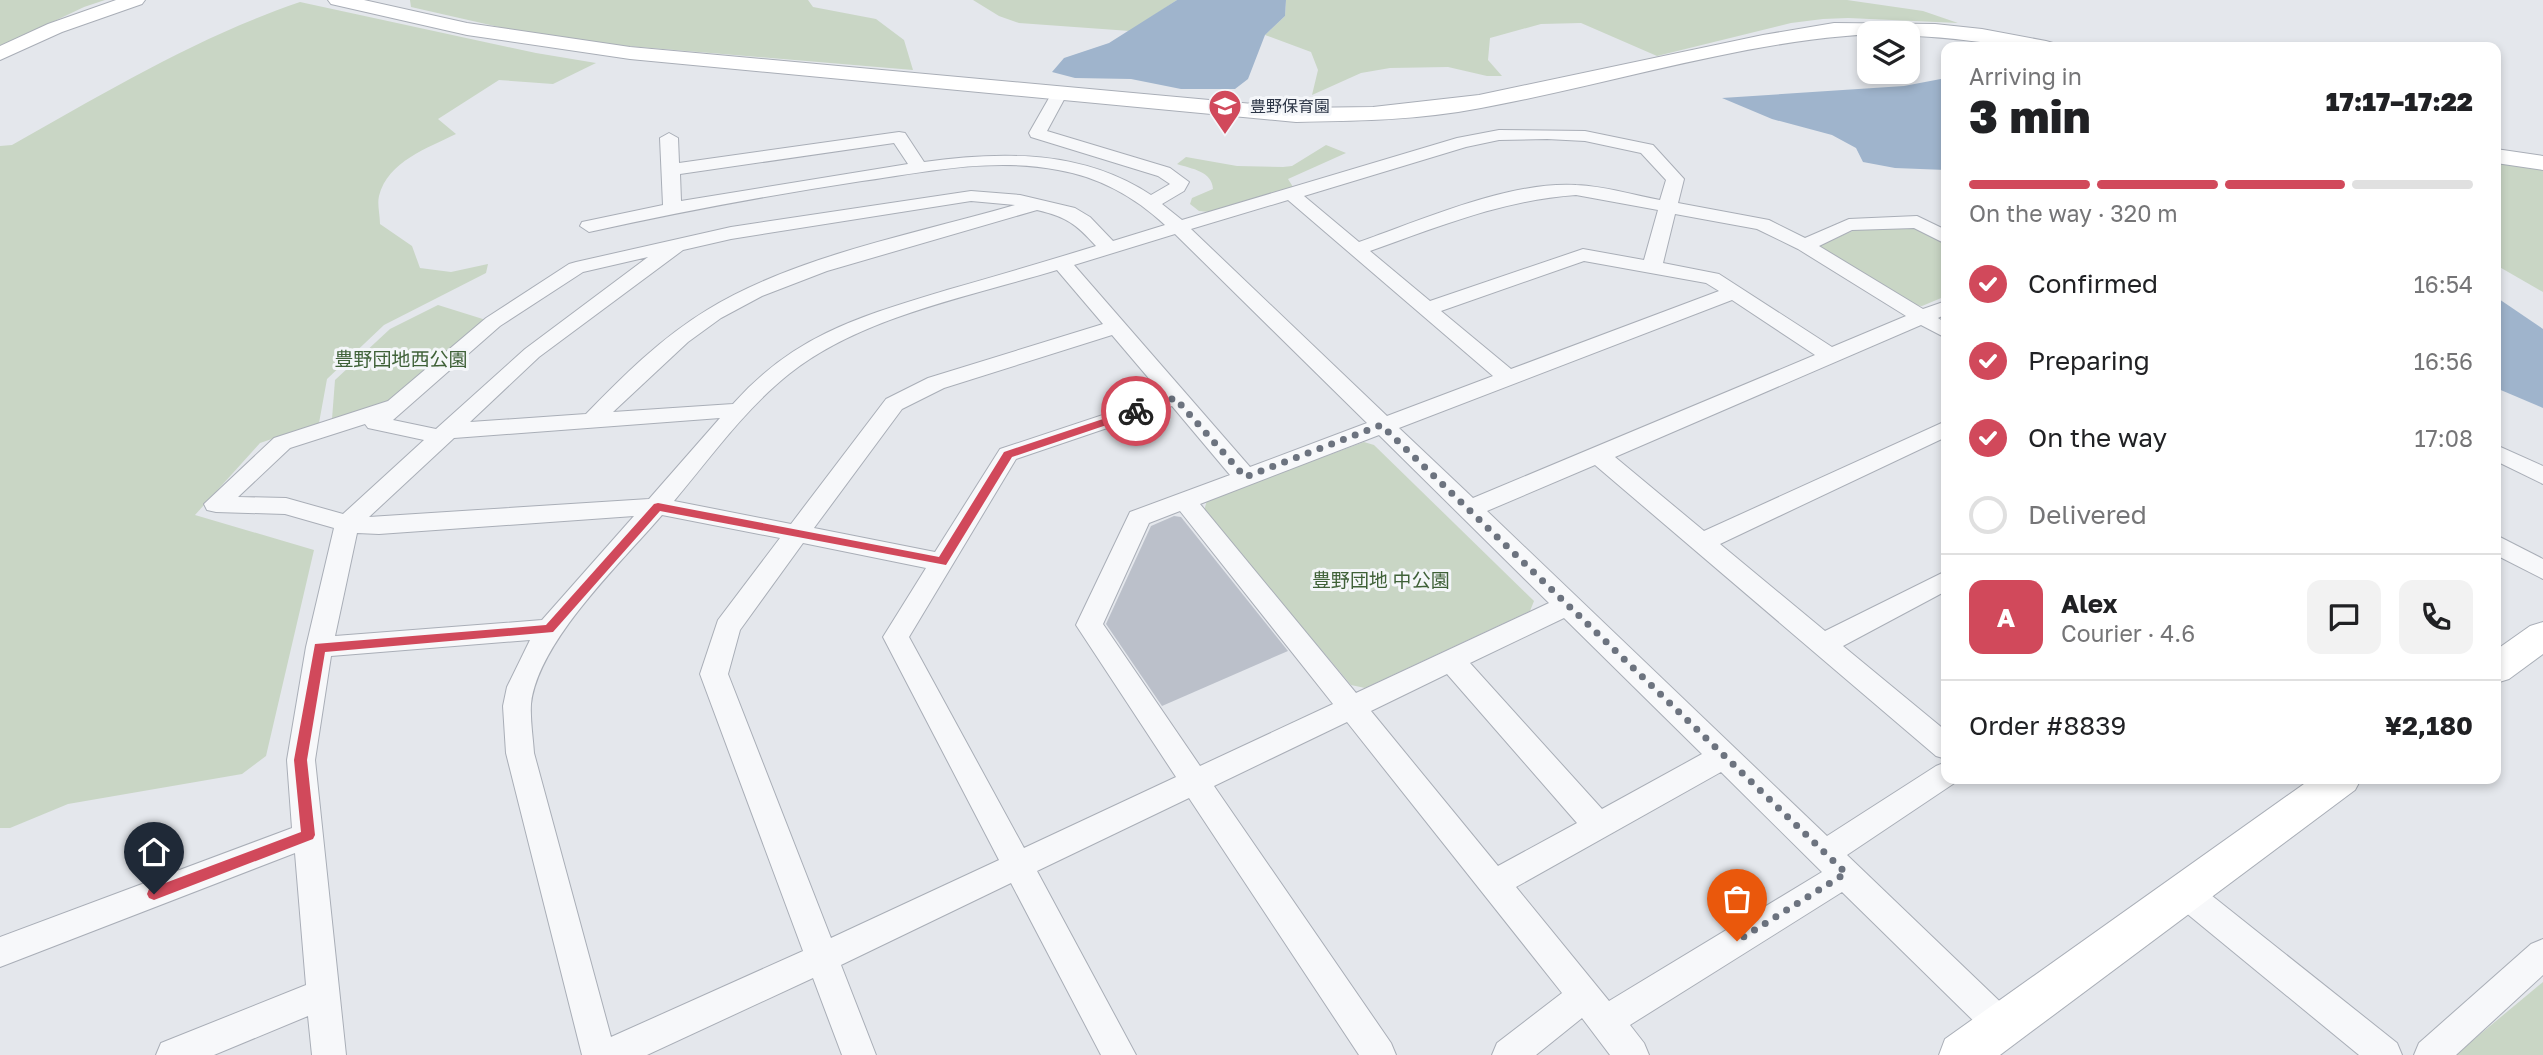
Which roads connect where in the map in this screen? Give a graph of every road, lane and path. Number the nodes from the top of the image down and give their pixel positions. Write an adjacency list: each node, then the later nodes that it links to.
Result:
1 (135, 0): 4 (street)
2 (338, 0): 5 (street)
3 (2013, 42): 5 (street)
4 (0, 54)
5 (1059, 94): 12 (street)
6 (669, 138): 10 (street)
7 (2501, 157): 8 (street)
8 (2543, 163)
9 (919, 168): 10 (street); 12 (street); 15 (street)
10 (671, 170): 15 (street)
11 (1291, 194): 14 (street); 17 (street); 22 (street)
12 (1152, 202): 17 (street)
13 (1041, 204): 20 (street); 21 (street); 36 (street)
14 (1669, 207): 19 (street); 22 (street); 24 (street)
15 (672, 208): 16 (street)
16 (589, 226)
17 (1178, 227): 21 (street); 37 (street)
18 (1941, 235): 19 (street)
19 (1805, 245): 28 (street)
20 (676, 246): 34 (street); 39 (street)
21 (1110, 249): 23 (street)
22 (1356, 249): 26 (street)
23 (1062, 263): 29 (street); 35 (street)
24 (1652, 268): 25 (street); 26 (street)
25 (1732, 293): 31 (street); 32 (street)
26 (1427, 309): 32 (street)
27 (1941, 309): 28 (street)
28 (1922, 317): 30 (street); 31 (street)
29 (1116, 327): 33 (street); 48 (street)
30 (1941, 329)
31 (1831, 356): 40 (street)
32 (1507, 377): 37 (street)
33 (1175, 398): 42 (street); 51 (street)
34 (399, 405): 39 (street); 47 (street)
35 (739, 410): 36 (street); 45 (street)
36 (594, 419): 39 (street)
37 (1381, 425): 42 (street); 46 (street)
38 (1941, 430): 49 (street)
39 (445, 434): 47 (street)
40 (1597, 454): 46 (street); 49 (street)
41 (2501, 455): 43 (street)
42 (1245, 477): 44 (street)
43 (2543, 477)
44 (1185, 501): 61 (street); 65 (street)
45 (658, 506): 47 (street); 48 (street); 55 (street)
46 (1468, 510): 54 (street)
47 (347, 524): 58 (street)
48 (798, 534): 51 (street); 75 (street)
49 (1702, 542): 57 (street)
50 (2501, 547): 52 (street)
51 (942, 562): 70 (street)
52 (2543, 570)
53 (1941, 583): 57 (street)
54 (1570, 604): 59 (street); 63 (street)
55 (549, 629): 58 (street); 81 (street)
56 (2543, 635): 60 (street)
57 (1824, 644): 62 (street)
58 (319, 648): 68 (street)
59 (1451, 660): 61 (street); 67 (street)
60 (2501, 665)
61 (1353, 708): 65 (street); 71 (street)
62 (1941, 744)
63 (1724, 756): 67 (street); 69 (street)
64 (1941, 778): 69 (street)
65 (1195, 783): 70 (street); 85 (street)
66 (2334, 784): 72 (street)
67 (1597, 824): 71 (street)
68 (308, 835): 73 (street); 76 (street)
69 (1836, 863): 77 (street); 78 (street)
70 (1016, 867): 75 (street); 84 (street)
71 (1494, 884): 77 (street)
72 (2185, 893): 78 (street); 89 (street)
73 (0, 952)
74 (2543, 954): 90 (street)
75 (822, 958): 82 (street); 83 (street)
76 (324, 994): 79 (street); 80 (street)
77 (1595, 1009): 86 (street); 87 (street)
78 (2003, 1026): 88 (street)
79 (173, 1055)
80 (330, 1055)
81 (599, 1055)
82 (610, 1055)
83 (859, 1055)
84 (1119, 1055)
85 (1379, 1055)
86 (1510, 1055)
87 (1632, 1055)
88 (1962, 1055)
89 (2385, 1055)
90 (2431, 1055)

